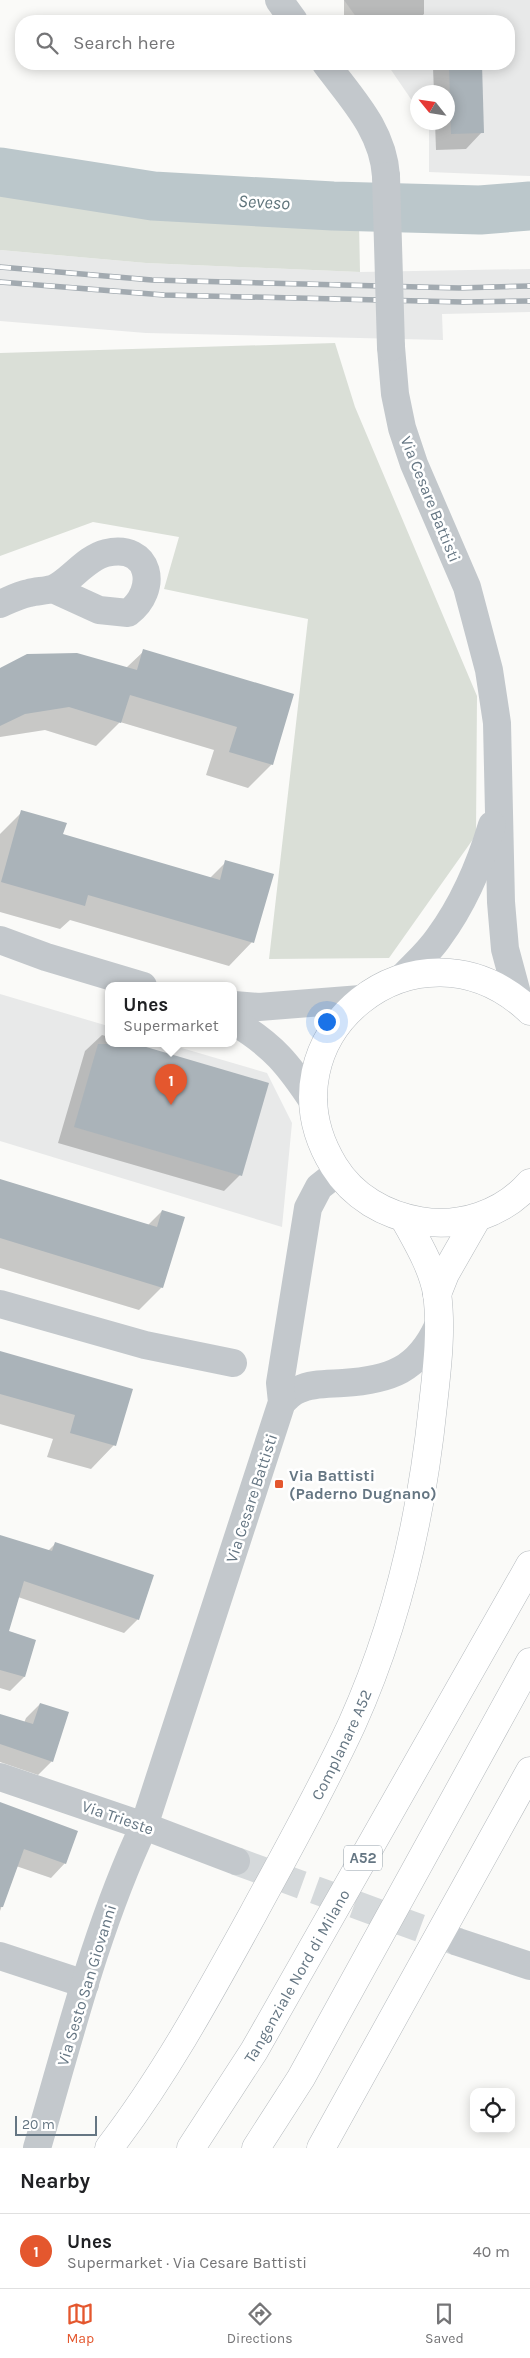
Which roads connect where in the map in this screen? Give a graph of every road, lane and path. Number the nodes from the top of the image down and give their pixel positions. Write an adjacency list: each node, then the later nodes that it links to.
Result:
1 (279, 0): 2 (street)
2 (290, 15)
3 (330, 70): 6 (street, Via Cesare Battisti, bridge)
4 (53, 589): 5 (street)
5 (0, 604)
6 (500, 797): 8 (street, Via Cesare Battisti); 12 (street, Via Cesare Battisti)
7 (0, 940): 9 (street)
8 (402, 978): 10 (main road); 12 (main road)
9 (130, 982)
10 (361, 999): 11 (street); 14 (main road)
11 (237, 1005)
12 (525, 1006)
13 (237, 1024): 14 (street)
14 (314, 1103): 15 (main road)
15 (338, 1172): 17 (main road); 23 (street, Via Cesare Battisti)
16 (529, 1186): 18 (main road)
17 (404, 1218): 18 (main road); 19 (main road, Complanare A52)
18 (477, 1218): 19 (main road, Complanare A52)
19 (437, 1294): 21 (main road, Complanare A52)
20 (0, 1304): 22 (street)
21 (438, 1326): 23 (street); 37 (main road, Complanare A52)
22 (233, 1363)
23 (282, 1402): 30 (street, Via Cesare Battisti)
24 (530, 1544): 26 (main road)
25 (530, 1565): 26 (main road, Tangenziale Nord di Milano / A52)
26 (512, 1597): 38 (main road, Tangenziale Nord di Milano / A52)
27 (530, 1662): 39 (main road)
28 (530, 1771): 40 (main road)
29 (0, 1777): 30 (street, Via Trieste)
30 (144, 1826): 31 (street, Via Trieste); 35 (street, Via Sesto San Giovanni)
31 (236, 1861)
32 (458, 1942): 34 (street)
33 (0, 1956): 35 (street)
34 (530, 1966)
35 (85, 1984): 36 (street, Via Sesto San Giovanni)
36 (37, 2148)
37 (110, 2148)
38 (191, 2148)
39 (256, 2148)
40 (321, 2148)

